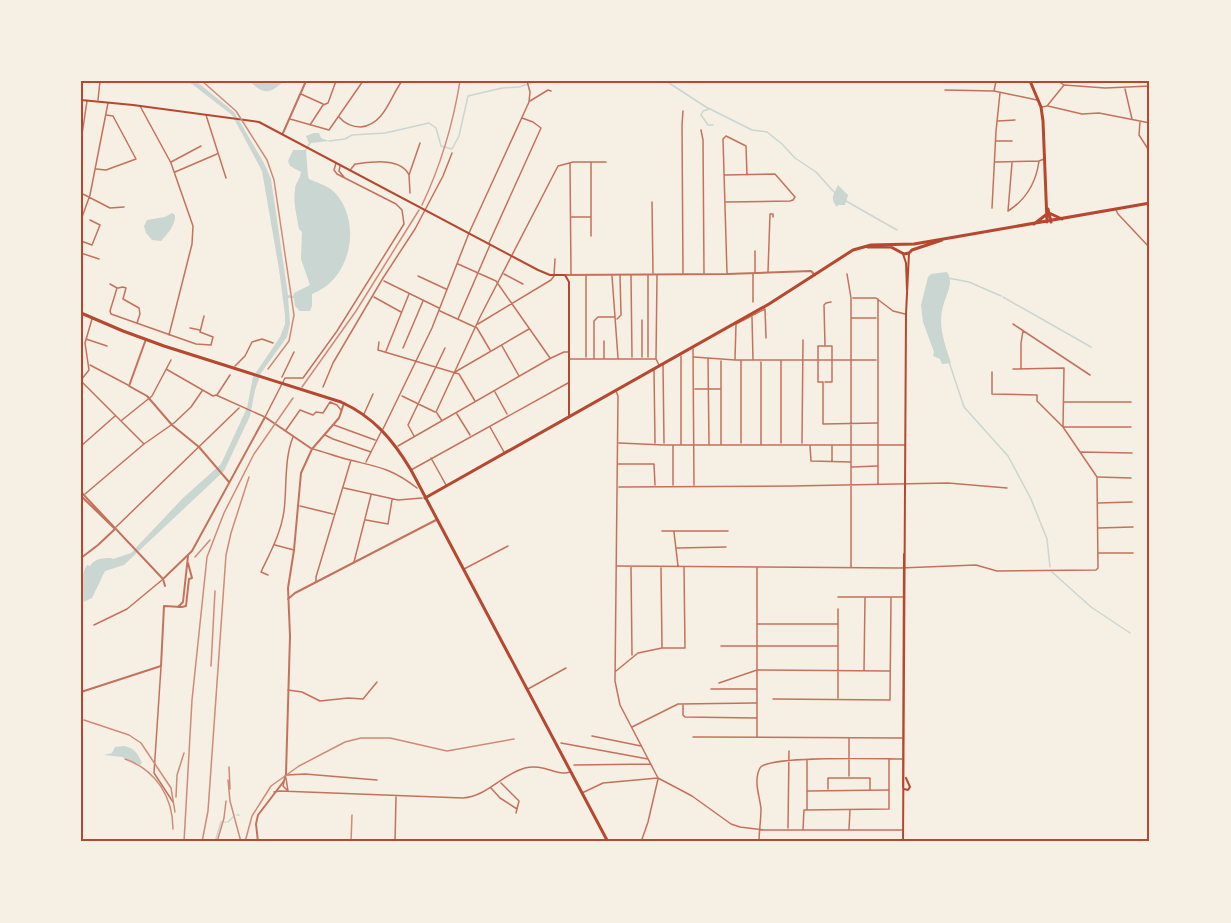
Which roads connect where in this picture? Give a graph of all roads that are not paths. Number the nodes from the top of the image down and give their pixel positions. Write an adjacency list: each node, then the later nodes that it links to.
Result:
1 (100, 81): 20 (street)
2 (306, 81): 17 (street)
3 (336, 81): 24 (street)
4 (363, 81): 31 (street)
5 (402, 81): 31 (street)
6 (996, 81): 15 (street)
7 (1030, 81): 19 (main road)
8 (1058, 81): 10 (street)
9 (528, 82): 22 (street)
10 (1062, 83): 12 (street); 25 (street)
11 (1150, 86): 12 (street)
12 (1125, 88): 34 (street)
13 (945, 90): 15 (street)
14 (551, 91): 22 (street)
15 (994, 91): 16 (street)
16 (1000, 93): 19 (street); 36 (street)
17 (301, 94): 24 (street); 33 (street)
18 (84, 100): 20 (main road); 23 (street); 44 (street)
19 (1038, 100): 27 (main road)
20 (98, 101): 21 (main road)
21 (108, 102): 26 (main road); 30 (street)
22 (529, 102): 32 (street)
23 (81, 104)
24 (323, 105): 39 (street)
25 (1047, 105): 27 (street); 34 (street)
26 (140, 106): 29 (main road); 59 (street)
27 (1041, 107): 52 (main road)
28 (683, 111): 116 (street)
29 (206, 114): 42 (main road); 50 (street)
30 (106, 115): 62 (street); 62 (street)
31 (339, 117): 40 (street)
32 (521, 117): 88 (street); 93 (street)
33 (290, 119): 39 (street); 42 (street)
34 (1132, 119): 37 (street)
35 (1015, 120): 36 (street)
36 (997, 121): 45 (street)
37 (1140, 121): 38 (street); 49 (street)
38 (1150, 123)
39 (309, 125): 40 (street)
40 (329, 130): 43 (street)
41 (701, 130): 117 (street)
42 (283, 134): 54 (main road)
43 (326, 135)
44 (81, 141)
45 (995, 141): 46 (street); 57 (street)
46 (1012, 141)
47 (420, 142): 65 (street)
48 (201, 146): 59 (street)
49 (1150, 152)
50 (218, 153): 64 (street); 69 (street)
51 (452, 153): 124 (street)
52 (1045, 158): 53 (street); 79 (main road)
53 (1039, 161): 58 (street); 58 (street)
54 (337, 162): 61 (main road); 68 (street)
55 (591, 162): 56 (street); 60 (street); 81 (street)
56 (606, 162)
57 (994, 162): 58 (street); 77 (street)
58 (1012, 162)
59 (171, 163): 64 (street)
60 (570, 163): 80 (street); 101 (street)
61 (341, 164): 63 (main road); 68 (street)
62 (95, 169): 72 (street)
63 (351, 170): 65 (street); 88 (main road)
64 (174, 172): 158 (street)
65 (409, 175): 71 (street)
66 (747, 175): 67 (street); 67 (street); 74 (street)
67 (724, 176): 74 (street)
68 (344, 177): 214 (street)
69 (226, 178)
70 (81, 193): 72 (street)
71 (410, 193)
72 (89, 197): 76 (street); 84 (street)
73 (652, 202): 115 (street)
74 (725, 202): 118 (street)
75 (1150, 203): 78 (main road)
76 (124, 207)
77 (992, 208)
78 (1116, 209): 83 (main road); 96 (street)
79 (1048, 214): 83 (main road); 86 (main road); 87 (main road)
80 (569, 217): 81 (street); 109 (street)
81 (591, 217): 89 (street)
82 (773, 217): 105 (street)
83 (1066, 219): 86 (main road)
84 (81, 220)
85 (90, 220): 91 (street)
86 (1049, 222): 87 (main road)
87 (1034, 225): 90 (main road)
88 (469, 233): 93 (main road); 104 (street)
89 (591, 236)
90 (955, 237): 92 (main road); 98 (main road)
91 (81, 241)
92 (909, 243): 94 (main road); 98 (main road)
93 (489, 244): 101 (main road); 106 (street)
94 (902, 244): 95 (main road); 99 (main road)
95 (867, 246): 99 (main road); 122 (main road)
96 (1150, 248)
97 (755, 251): 108 (street)
98 (911, 251): 99 (main road); 130 (main road)
99 (900, 252): 130 (main road)
100 (81, 253): 103 (street)
101 (512, 256): 107 (street); 120 (main road)
102 (555, 259): 120 (street)
103 (99, 260)
104 (457, 263): 106 (street); 129 (street)
105 (768, 272): 108 (street); 122 (street)
106 (478, 273): 125 (street); 149 (street)
107 (503, 273): 125 (street); 127 (street)
108 (754, 273): 118 (street); 136 (street)
109 (571, 274): 110 (street); 121 (street)
110 (586, 274): 111 (street); 184 (street)
111 (612, 274): 112 (street); 146 (street)
112 (620, 274): 113 (street); 146 (street)
113 (631, 274): 114 (street); 180 (street)
114 (648, 274): 115 (street); 182 (street)
115 (655, 274): 116 (street); 187 (street)
116 (683, 274): 117 (street)
117 (704, 274): 118 (street)
118 (727, 274)
119 (847, 274): 133 (street)
120 (554, 275): 121 (main road); 138 (street)
121 (565, 275): 175 (main road)
122 (815, 275): 142 (main road)
123 (418, 276): 129 (street)
124 (382, 281): 131 (street); 132 (street)
125 (498, 283): 138 (street); 153 (street)
126 (110, 284): 128 (street)
127 (523, 284)
128 (117, 288): 151 (street); 151 (street)
129 (447, 289): 139 (street)
130 (907, 290): 143 (main road)
131 (409, 293): 135 (street); 140 (street)
132 (373, 296): 140 (street); 220 (street)
133 (851, 298): 134 (street); 147 (street)
134 (878, 299): 143 (street); 148 (street)
135 (423, 300): 139 (street); 170 (street)
136 (753, 302)
137 (831, 302): 169 (street)
138 (511, 303): 153 (street); 155 (street)
139 (439, 309): 149 (street); 201 (street)
140 (402, 312): 174 (street)
141 (81, 313): 145 (main road)
142 (752, 314): 159 (street); 168 (main road); 191 (street); 193 (street)
143 (906, 314): 278 (main road)
144 (204, 316): 156 (street)
145 (92, 318): 160 (street); 161 (main road)
146 (615, 318): 179 (street); 185 (street)
147 (851, 318): 148 (street); 199 (street)
148 (877, 318): 200 (street)
149 (458, 319): 153 (street)
150 (642, 320): 181 (street)
151 (137, 324): 158 (street)
152 (1013, 324): 157 (street)
153 (476, 326): 172 (street); 210 (street)
154 (190, 328): 156 (street)
155 (530, 328): 166 (street); 178 (street)
156 (201, 331): 158 (street)
157 (1023, 331): 209 (street); 213 (street)
158 (169, 335)
159 (766, 338)
160 (86, 339): 167 (street); 203 (street)
161 (146, 339): 205 (main road); 219 (street)
162 (803, 340): 196 (street)
163 (604, 341): 186 (street)
164 (379, 342): 174 (street)
165 (273, 343): 205 (street)
166 (501, 345): 172 (street); 215 (street)
167 (107, 346)
168 (693, 346): 176 (main road); 177 (street)
169 (825, 346): 197 (street); 198 (street)
170 (403, 348)
171 (445, 348): 204 (street)
172 (490, 351): 210 (street)
173 (294, 352): 214 (street)
174 (386, 352): 201 (street)
175 (568, 352): 178 (street); 183 (main road)
176 (680, 354): 202 (main road); 276 (street)
177 (694, 357): 188 (street); 221 (street)
178 (551, 358): 215 (street)
179 (618, 358): 180 (street); 186 (street)
180 (632, 358): 181 (street)
181 (642, 358): 182 (street)
182 (648, 358): 187 (street)
183 (568, 359): 184 (street); 217 (main road)
184 (585, 359): 185 (street)
185 (594, 359): 186 (street)
186 (604, 359)
187 (656, 359): 202 (street)
188 (708, 359): 190 (street); 222 (street)
189 (171, 360): 207 (street)
190 (721, 360): 191 (street); 225 (street)
191 (735, 360): 192 (street)
192 (741, 360): 193 (street); 267 (street)
193 (753, 360): 194 (street)
194 (760, 360): 195 (street); 277 (street)
195 (780, 360): 196 (street); 268 (street)
196 (802, 360): 197 (street); 269 (street)
197 (818, 360): 198 (street); 218 (street)
198 (832, 360): 199 (street); 218 (street)
199 (851, 360): 200 (street); 248 (street)
200 (877, 360): 247 (street)
201 (416, 362): 204 (street); 228 (street)
202 (661, 364): 206 (main road); 274 (street)
203 (89, 365): 216 (street); 219 (street)
204 (437, 367): 210 (street); 235 (street)
205 (233, 368): 234 (main road)
206 (654, 368): 224 (main road); 263 (street)
207 (166, 369): 223 (street); 230 (street)
208 (1013, 369): 209 (street)
209 (1021, 369): 232 (street)
210 (455, 372): 231 (street); 238 (street)
211 (992, 372): 252 (street)
212 (230, 375): 229 (street)
213 (1090, 375)
214 (283, 377): 244 (street)
215 (519, 377): 226 (street)
216 (81, 381): 241 (street)
217 (568, 382): 242 (street); 243 (main road)
218 (823, 382): 248 (street)
219 (129, 386): 230 (street)
220 (323, 387)
221 (694, 389): 222 (street); 264 (street)
222 (709, 389): 225 (street); 265 (street)
223 (203, 390): 229 (street); 249 (street)
224 (616, 390): 243 (main road); 261 (street)
225 (721, 390): 266 (street)
226 (494, 391): 231 (street); 242 (street)
227 (373, 394): 240 (street)
228 (400, 395): 235 (street); 255 (street)
229 (215, 396): 236 (street)
230 (149, 399): 245 (street); 249 (street)
231 (476, 402): 239 (street)
232 (1063, 402): 233 (street); 252 (street)
233 (1131, 402)
234 (344, 403): 237 (street); 240 (main road)
235 (418, 404): 238 (street); 258 (street)
236 (240, 407): 244 (street); 281 (street)
237 (342, 410): 250 (street); 254 (street)
238 (436, 412): 246 (street)
239 (457, 413): 246 (street); 259 (street)
240 (363, 414): 255 (main road)
241 (116, 415): 245 (street); 279 (street)
242 (508, 415): 251 (street)
243 (569, 416): 284 (main road)
244 (265, 417): 254 (street); 298 (street)
245 (121, 421): 262 (street)
246 (442, 421): 258 (street)
247 (877, 423): 248 (street); 273 (street)
248 (851, 424): 272 (street)
249 (172, 425): 262 (street); 281 (street)
250 (334, 425): 256 (street); 260 (street)
251 (489, 426): 259 (street); 284 (street)
252 (1063, 427): 253 (street); 285 (street)
253 (1131, 427)
254 (286, 430): 257 (street)
255 (382, 430): 260 (street); 280 (main road)
256 (325, 435): 282 (street); 283 (street)
257 (294, 436): 282 (street); 326 (street)
258 (414, 436): 280 (street)
259 (471, 436): 287 (street)
260 (375, 441): 283 (street)
261 (618, 443): 263 (street); 292 (street)
262 (144, 444): 310 (street)
263 (655, 444): 274 (street)
264 (694, 444): 265 (street); 276 (street); 304 (street)
265 (709, 444): 266 (street)
266 (721, 444): 267 (street)
267 (741, 444): 277 (street)
268 (780, 444): 269 (street); 277 (street)
269 (802, 444): 270 (street)
270 (810, 444): 271 (street); 290 (street)
271 (832, 444): 272 (street); 290 (street)
272 (852, 444): 273 (street); 291 (street)
273 (877, 444): 278 (street); 294 (street)
274 (664, 445): 275 (street)
275 (674, 445): 276 (street); 303 (street)
276 (681, 445)
277 (761, 445)
278 (906, 445): 299 (main road)
279 (81, 446)
280 (397, 446): 295 (main road)
281 (199, 447): 298 (street); 322 (street)
282 (312, 449): 288 (street); 316 (street)
283 (371, 452): 289 (street)
284 (504, 453): 300 (main road)
285 (1081, 453): 286 (street); 296 (street)
286 (1132, 453)
287 (431, 458): 295 (street); 300 (street)
288 (351, 460): 289 (street); 307 (street)
289 (366, 462): 308 (street)
290 (832, 462): 291 (street)
291 (852, 462): 293 (street)
292 (618, 464): 302 (street); 306 (street)
293 (852, 466): 294 (street); 305 (street)
294 (878, 466): 301 (street)
295 (411, 470): 312 (main road)
296 (1097, 477): 297 (street); 314 (street)
297 (1131, 478)
298 (230, 482): 333 (street)
299 (905, 484): 301 (street); 309 (street); 344 (main road)
300 (446, 485): 312 (main road)
301 (878, 485): 305 (street)
302 (655, 486): 303 (street); 306 (street)
303 (674, 486): 304 (street)
304 (694, 486): 305 (street)
305 (852, 486): 343 (street)
306 (618, 487): 337 (street)
307 (343, 488): 311 (street); 317 (street)
308 (417, 488)
309 (1007, 488)
310 (82, 495): 322 (street)
311 (371, 495): 313 (street); 318 (street)
312 (424, 498): 313 (street); 319 (main road)
313 (392, 500): 318 (street)
314 (1097, 502): 315 (street); 321 (street)
315 (1132, 502)
316 (299, 506): 317 (street); 330 (street)
317 (334, 514): 348 (street)
318 (364, 520): 335 (street)
319 (436, 520): 335 (street); 345 (main road)
320 (1133, 527): 321 (street)
321 (1097, 528): 331 (street)
322 (115, 529): 334 (street); 347 (street)
323 (662, 531): 324 (street)
324 (674, 531): 325 (street); 329 (street)
325 (728, 531)
326 (274, 545): 330 (street); 346 (street)
327 (508, 546): 345 (street)
328 (726, 547): 329 (street)
329 (677, 548): 341 (street)
330 (294, 550): 350 (street)
331 (1098, 553): 332 (street); 344 (street)
332 (1133, 553)
333 (188, 555): 336 (street); 347 (street)
334 (81, 558)
335 (354, 562): 348 (street)
336 (188, 563): 357 (street); 357 (street)
337 (617, 566): 339 (street); 373 (street)
338 (757, 566): 342 (street); 343 (street); 359 (street)
339 (632, 567): 340 (street); 366 (street)
340 (662, 567): 341 (street); 365 (street)
341 (678, 567): 342 (street)
342 (684, 567): 365 (street)
343 (851, 567): 344 (street)
344 (905, 568): 354 (main road); 414 (main road)
345 (463, 570): 379 (main road)
346 (268, 574)
347 (163, 579): 349 (street); 361 (street)
348 (316, 582): 351 (street)
349 (165, 586)
350 (288, 588): 351 (street); 356 (street)
351 (295, 593): 356 (street)
352 (838, 597): 353 (street)
353 (865, 597): 355 (street); 371 (street)
354 (904, 597): 355 (street); 392 (main road)
355 (891, 598): 372 (street)
356 (288, 599): 378 (street)
357 (177, 607): 367 (street)
358 (838, 609): 360 (street)
359 (757, 624): 360 (street); 363 (street)
360 (838, 624): 364 (street)
361 (94, 625)
362 (721, 646): 363 (street)
363 (758, 646): 364 (street); 369 (street)
364 (837, 646): 370 (street)
365 (662, 648): 366 (street)
366 (632, 656): 373 (street)
367 (161, 666): 380 (street); 423 (street)
368 (566, 668): 379 (street)
369 (757, 670): 370 (street); 375 (street); 377 (street)
370 (838, 670): 371 (street); 382 (street)
371 (864, 671): 372 (street)
372 (891, 671): 382 (street)
373 (615, 672): 386 (street)
374 (377, 682): 378 (street)
375 (719, 682)
376 (711, 689): 377 (street)
377 (757, 689): 384 (street)
378 (287, 690): 406 (street)
379 (527, 690): 405 (main road)
380 (81, 692)
381 (773, 699): 382 (street)
382 (837, 699)
383 (683, 703): 384 (street); 385 (street); 386 (street)
384 (757, 704): 385 (street)
385 (757, 717): 389 (street)
386 (632, 727): 395 (street)
387 (592, 736): 395 (street)
388 (693, 737): 389 (street)
389 (757, 738): 390 (street)
390 (789, 738): 391 (street); 393 (street)
391 (849, 738): 392 (street); 399 (street)
392 (903, 738): 401 (main road)
393 (789, 742)
394 (561, 743): 397 (street)
395 (642, 746): 397 (street)
396 (789, 751): 402 (street)
397 (649, 759): 403 (street)
398 (807, 759): 399 (street); 402 (street); 419 (street)
399 (849, 759): 400 (street); 408 (street)
400 (889, 759): 401 (street); 417 (street)
401 (903, 759): 414 (main road)
402 (788, 761): 428 (street); 429 (street)
403 (652, 764): 404 (street); 407 (street)
404 (574, 765)
405 (571, 772): 411 (street); 421 (main road)
406 (286, 776): 409 (street); 410 (street); 418 (street)
407 (658, 778): 421 (street); 428 (street); 436 (street)
408 (849, 778): 415 (street); 416 (street)
409 (377, 780)
410 (284, 781): 412 (street); 418 (street)
411 (501, 782): 413 (street); 424 (street)
412 (278, 788): 418 (street); 420 (street)
413 (492, 788): 422 (street); 424 (street)
414 (904, 789): 432 (main road)
415 (828, 790): 416 (street); 419 (street)
416 (870, 790): 417 (street)
417 (889, 790): 426 (street)
418 (288, 791): 420 (street); 422 (street)
419 (808, 791): 425 (street)
420 (274, 792): 433 (street)
421 (582, 793): 435 (main road)
422 (396, 796): 434 (street)
423 (173, 802)
424 (518, 809): 427 (street)
425 (807, 809): 426 (street); 430 (street)
426 (850, 809): 431 (street)
427 (516, 813)
428 (759, 829): 429 (street); 437 (street)
429 (788, 830): 430 (street)
430 (803, 830): 431 (street)
431 (849, 830): 432 (street)
432 (903, 830): 438 (main road)
433 (258, 842)
434 (396, 842)
435 (608, 842)
436 (641, 842)
437 (759, 842)
438 (903, 842)

